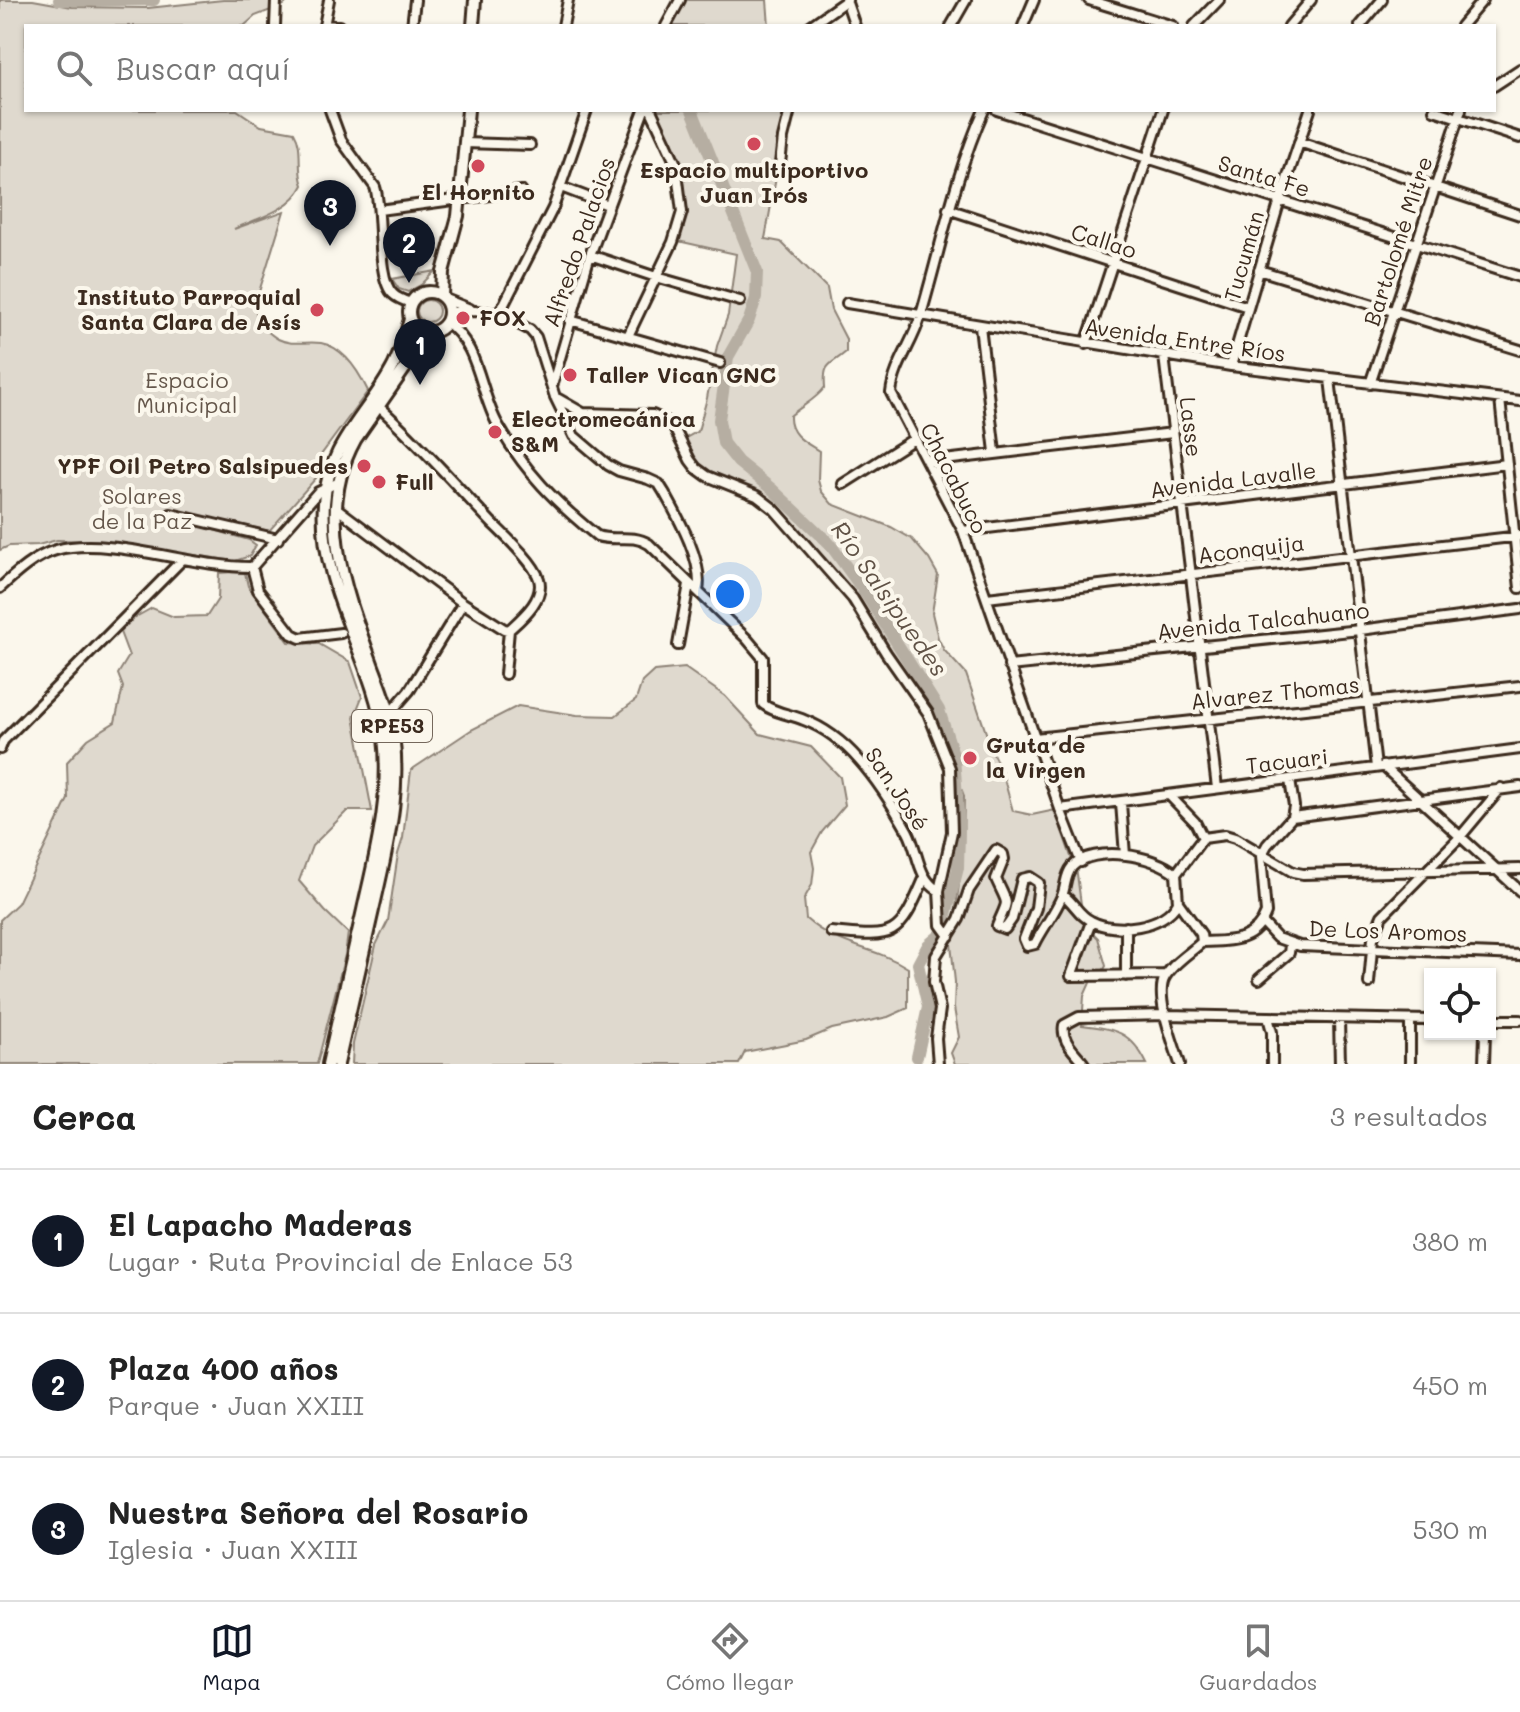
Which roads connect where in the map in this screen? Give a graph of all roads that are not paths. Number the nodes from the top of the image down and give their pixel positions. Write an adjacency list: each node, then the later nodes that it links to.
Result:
1 (329, 0): 16 (street)
2 (415, 0): 17 (street)
3 (475, 0): 18 (main road)
4 (568, 0): 19 (street)
5 (680, 0): 20 (street)
6 (847, 0): 21 (street); 22 (street)
7 (966, 0): 23 (street)
8 (1034, 0): 24 (street)
9 (1089, 0): 25 (street)
10 (1219, 0): 26 (street)
11 (1311, 0): 27 (street)
12 (1382, 0): 28 (street)
13 (1483, 0): 29 (street)
14 (276, 1): 15 (street)
15 (275, 24)
16 (324, 24)
17 (412, 24)
18 (473, 24)
19 (563, 24)
20 (667, 24)
21 (813, 24)
22 (854, 24)
23 (952, 24)
24 (1024, 24)
25 (1167, 24)
26 (1196, 24)
27 (1291, 24)
28 (1362, 24)
29 (1463, 24)
30 (1520, 69): 31 (street)
31 (1496, 85)
32 (331, 112): 56 (street)
33 (468, 112): 45 (main road)
34 (586, 112): 49 (street)
35 (643, 112): 54 (street, Alfredo Palacios)
36 (652, 112): 63 (street)
37 (790, 112): 48 (street)
38 (983, 112): 55 (street, Chacabuco)
39 (1003, 112): 47 (street, Santa Fe)
40 (1162, 112): 47 (street)
41 (1309, 112): 44 (street, Tucumán)
42 (1460, 114): 43 (street); 50 (street, Bartolomé Mitre)
43 (1520, 138)
44 (1299, 142): 50 (street); 53 (street, Tucumán)
45 (465, 143): 46 (street); 52 (main road)
46 (530, 145)
47 (1146, 159): 53 (street, Santa Fe); 60 (street)
48 (779, 172)
49 (561, 187): 54 (street); 73 (street)
50 (1434, 187): 57 (street); 58 (street, Bartolomé Mitre)
51 (521, 191): 52 (street)
52 (460, 199): 56 (street); 62 (main road)
53 (1280, 200): 58 (street, Santa Fe); 61 (street, Tucumán)
54 (608, 205): 59 (street, Alfredo Palacios)
55 (948, 209): 60 (street, Callao); 74 (street, Chacabuco)
56 (379, 210): 68 (street)
57 (1520, 215)
58 (1416, 245): 64 (street, Santa Fe); 72 (street, Bartolomé Mitre)
59 (590, 255): 63 (street); 77 (street, Alfredo Palacios)
60 (1112, 262): 70 (street, Callao); 81 (street)
61 (1259, 270): 70 (street, Tucumán); 72 (street)
62 (443, 272): 65 (main road); 66 (main road)
63 (656, 277): 67 (street); 80 (street)
64 (1520, 277)
65 (425, 292): 66 (main road); 68 (main road)
66 (443, 298): 71 (street); 75 (main road)
67 (740, 301)
68 (411, 303): 76 (main road, RPE53)
69 (847, 303): 74 (street, Avenida Entre Ríos)
70 (1248, 307): 85 (street, Tucumán)
71 (475, 311): 73 (street); 75 (street)
72 (1394, 312): 82 (street); 87 (street, Bartolomé Mitre)
73 (499, 314): 88 (street)
74 (920, 316): 78 (street, Avenida Entre Ríos); 93 (street, Chacabuco)
75 (448, 317): 79 (main road, RPE53); 113 (street, San José)
76 (410, 319): 79 (main road); 91 (main road, RPE53)
77 (570, 320): 80 (street); 88 (street, Alfredo Palacios)
78 (980, 326): 81 (street, Avenida Entre Ríos); 94 (street)
79 (433, 332): 91 (main road, RPE53)
80 (628, 336): 84 (street)
81 (1086, 344): 83 (street, Avenida Entre Ríos)
82 (1520, 350)
83 (1164, 356): 85 (street, Avenida Entre Ríos); 92 (street, Lasse)
84 (720, 363)
85 (1231, 366): 86 (street, Avenida Entre Ríos)
86 (1330, 379): 87 (street, Avenida Entre Ríos); 99 (street)
87 (1370, 384): 89 (street, Avenida Entre Ríos)
88 (554, 392): 116 (street); 154 (street)
89 (1500, 399): 90 (street, Avenida Entre Ríos); 96 (street)
90 (1520, 401)
91 (378, 402): 97 (main road, RPE53); 100 (main road, RPE53); 120 (street)
92 (1173, 433): 94 (street); 101 (street, Lasse)
93 (914, 439): 95 (street, Chacabuco); 98 (street)
94 (995, 452): 95 (street)
95 (927, 462): 104 (street, Chacabuco)
96 (1507, 464): 99 (street, Avenida Lavalle); 105 (street)
97 (339, 482): 100 (street); 102 (main road, RPE53)
98 (843, 484)
99 (1343, 485): 101 (street, Avenida Lavalle); 107 (street)
100 (326, 486): 106 (street); 179 (main road, RPE53)
101 (1182, 503): 104 (street, Avenida Lavalle); 111 (street, Lasse)
102 (334, 507): 118 (street); 129 (main road, RPE53)
103 (171, 514): 106 (street)
104 (963, 531): 117 (street, Chacabuco)
105 (1518, 536): 107 (street, Aconquija); 115 (street)
106 (278, 539): 109 (street)
107 (1351, 556): 111 (street, Aconquija); 121 (street)
108 (182, 560): 109 (street); 112 (street); 132 (street)
109 (252, 567): 122 (street)
110 (0, 573): 112 (street)
111 (1191, 575): 117 (street, Aconquija); 124 (street, Lasse)
112 (8, 581): 114 (street)
113 (689, 584): 116 (street, San José); 123 (street)
114 (0, 588)
115 (1520, 588)
116 (698, 591): 153 (street, San José)
117 (987, 598): 125 (street, Chacabuco)
118 (463, 603): 120 (street); 129 (street)
119 (1520, 609): 121 (street, Avenida Talcahuano)
120 (506, 630): 126 (street)
121 (1360, 630): 124 (street, Avenida Talcahuano); 128 (street)
122 (341, 633)
123 (678, 645)
124 (1200, 647): 125 (street, Avenida Talcahuano); 130 (street, Lasse)
125 (1009, 666): 131 (street, Chacabuco)
126 (505, 674)
127 (1520, 686): 128 (street, Alvarez Thomas)
128 (1368, 701): 130 (street, Alvarez Thomas); 134 (street)
129 (390, 713): 180 (main road, RPE53)
130 (1209, 718): 131 (street, Alvarez Thomas); 137 (street, Lasse)
131 (1035, 738): 142 (street, Chacabuco)
132 (1, 742)
133 (1520, 749): 134 (street, Tacuari)
134 (1380, 767): 135 (street, Tacuari); 140 (street)
135 (1290, 780): 137 (street, Tacuari); 143 (street)
136 (1520, 787): 138 (street)
137 (1217, 788): 139 (street, Tacuari)
138 (1502, 788): 140 (street); 144 (street)
139 (1169, 795): 141 (street, Tacuari); 145 (street)
140 (1418, 801): 143 (street); 144 (street)
141 (1121, 803): 142 (street, Tacuari); 146 (street)
142 (1060, 809): 148 (street, Chacabuco)
143 (1292, 817): 147 (street)
144 (1460, 837): 149 (street); 151 (street)
145 (1203, 838): 147 (street); 152 (street)
146 (1125, 855): 148 (street); 152 (street)
147 (1261, 856): 151 (street); 159 (street)
148 (1081, 862): 156 (street)
149 (1496, 869): 150 (street); 151 (street); 155 (street)
150 (1520, 869)
151 (1428, 870): 165 (street)
152 (1176, 874): 157 (street)
153 (924, 879): 154 (street); 161 (street)
154 (939, 891): 162 (street)
155 (1520, 891)
156 (1063, 895): 158 (street); 162 (street)
157 (1178, 902): 160 (street); 163 (street)
158 (1091, 922): 160 (street); 168 (street)
159 (1262, 922): 163 (street); 164 (street, De Los Aromos)
160 (1126, 927): 168 (street)
161 (831, 932)
162 (949, 936): 181 (street)
163 (1202, 942): 167 (street)
164 (1290, 945): 165 (street, De Los Aromos); 169 (street)
165 (1372, 948): 166 (street, De Los Aromos); 170 (street)
166 (1520, 955)
167 (1166, 975): 168 (street); 171 (street)
168 (1126, 976)
169 (1259, 979)
170 (1369, 983)
171 (1166, 1015): 172 (street); 182 (street); 183 (street)
172 (1268, 1017): 173 (street); 184 (street)
173 (1339, 1019): 174 (street); 185 (street)
174 (1410, 1020): 175 (street); 186 (street)
175 (1424, 1020)
176 (1496, 1020): 177 (street)
177 (1520, 1020)
178 (1485, 1040): 187 (street)
179 (328, 1064)
180 (338, 1064)
181 (938, 1064)
182 (1084, 1064)
183 (1180, 1064)
184 (1272, 1064)
185 (1340, 1064)
186 (1410, 1064)
187 (1484, 1064)

